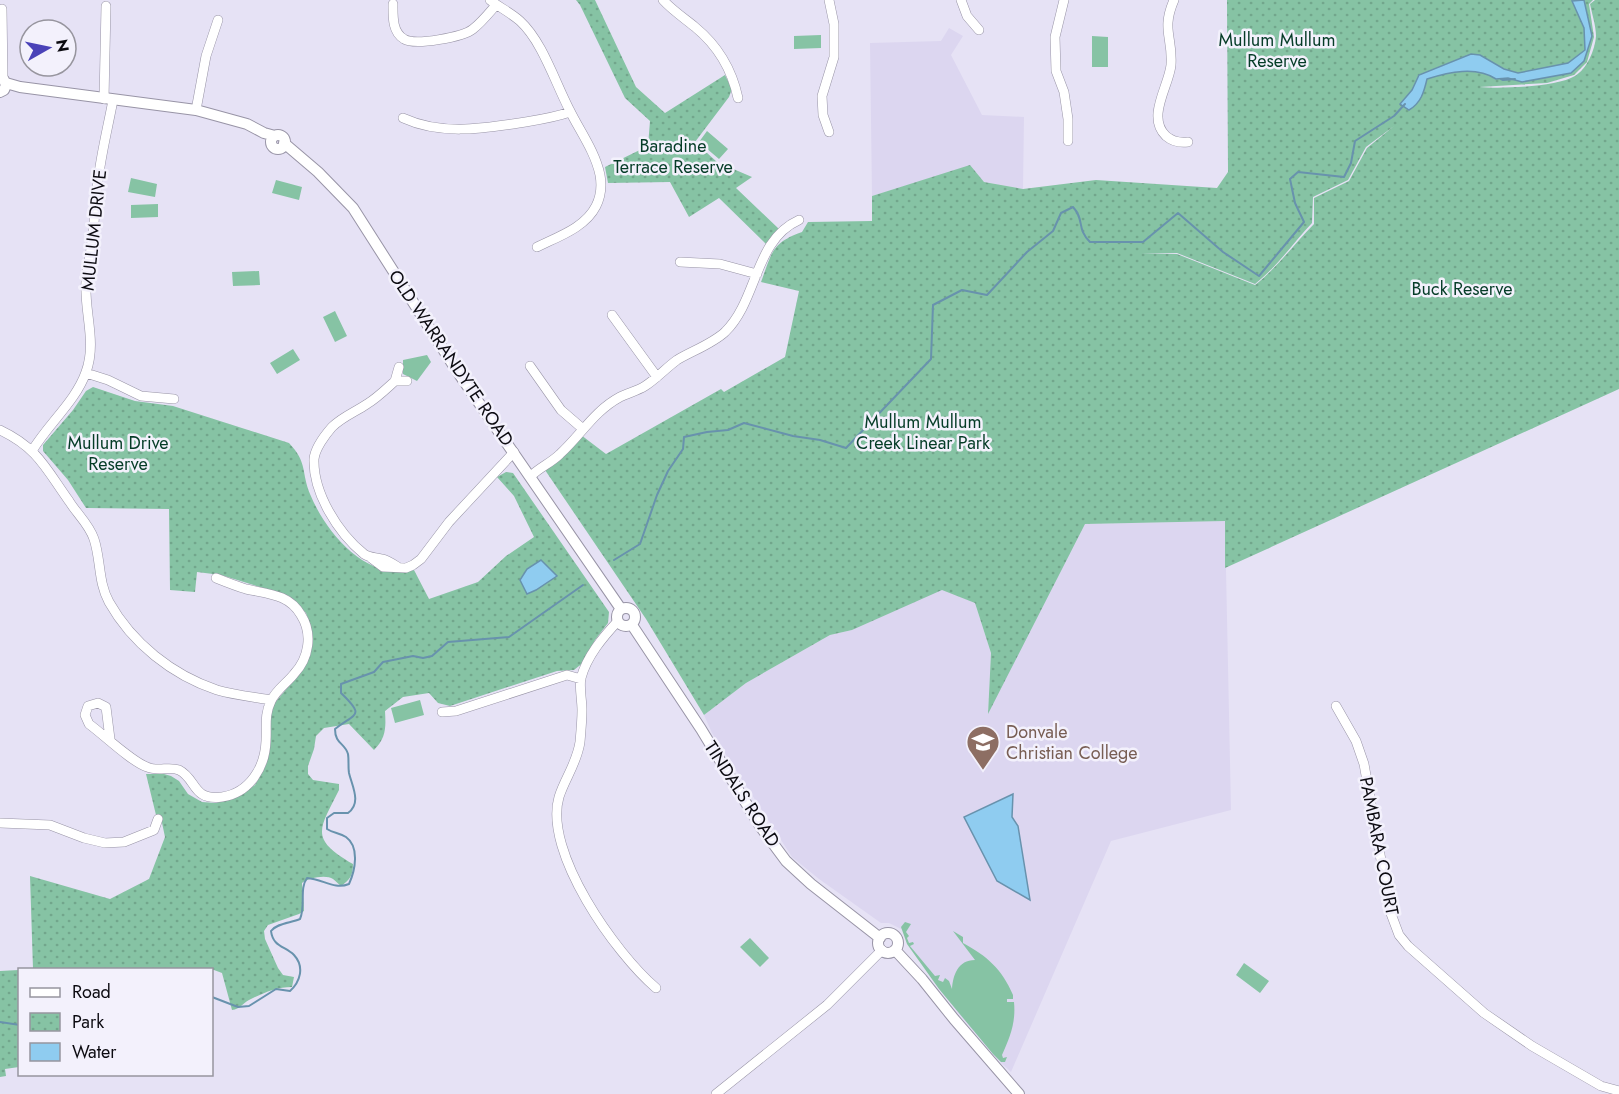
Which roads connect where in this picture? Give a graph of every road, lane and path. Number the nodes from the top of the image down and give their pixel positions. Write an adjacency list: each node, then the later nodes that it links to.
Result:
1 (663, 0): 13 (street)
2 (829, 0): 18 (street)
3 (961, 0): 11 (street)
4 (1064, 0): 19 (street)
5 (1174, 0): 20 (street)
6 (493, 2): 7 (street); 16 (street)
7 (393, 4)
8 (106, 6): 14 (street, MULLUM DRIVE)
9 (2, 9): 12 (street)
10 (219, 20): 15 (street)
11 (979, 30)
12 (2, 80): 14 (main road, OLD WARRANDYTE ROAD)
13 (738, 98)
14 (109, 100): 15 (main road, OLD WARRANDYTE ROAD); 28 (street, MULLUM DRIVE)
15 (196, 110): 36 (main road, OLD WARRANDYTE ROAD)
16 (570, 111): 17 (street); 22 (street)
17 (403, 118)
18 (829, 132)
19 (1068, 141)
20 (1188, 142)
21 (799, 220): 24 (street)
22 (537, 247)
23 (680, 262): 24 (street)
24 (757, 274): 29 (street)
25 (612, 315): 29 (street)
26 (530, 366): 33 (street)
27 (399, 368): 30 (street)
28 (86, 373): 32 (street); 35 (street, MULLUM DRIVE)
29 (657, 377): 33 (street)
30 (395, 381): 31 (street); 36 (street)
31 (407, 381)
32 (174, 399)
33 (583, 429): 37 (street)
34 (0, 430): 35 (street)
35 (32, 451): 43 (street)
36 (514, 452): 37 (main road, OLD WARRANDYTE ROAD)
37 (531, 476): 39 (main road, OLD WARRANDYTE ROAD)
38 (216, 590): 43 (street)
39 (621, 609): 40 (main road); 41 (main road)
40 (618, 621): 41 (main road); 42 (street)
41 (632, 625): 49 (main road, TINDALS ROAD)
42 (580, 679): 45 (street); 52 (street)
43 (271, 700): 46 (street)
44 (1336, 706): 53 (street, PAMBARA COURT)
45 (442, 712)
46 (110, 739)
47 (158, 819): 48 (street)
48 (0, 823)
49 (880, 938): 50 (main road); 51 (main road)
50 (882, 950): 51 (main road); 54 (street)
51 (895, 950): 55 (main road)
52 (656, 988)
53 (1619, 1091)
54 (716, 1094)
55 (1019, 1094)

